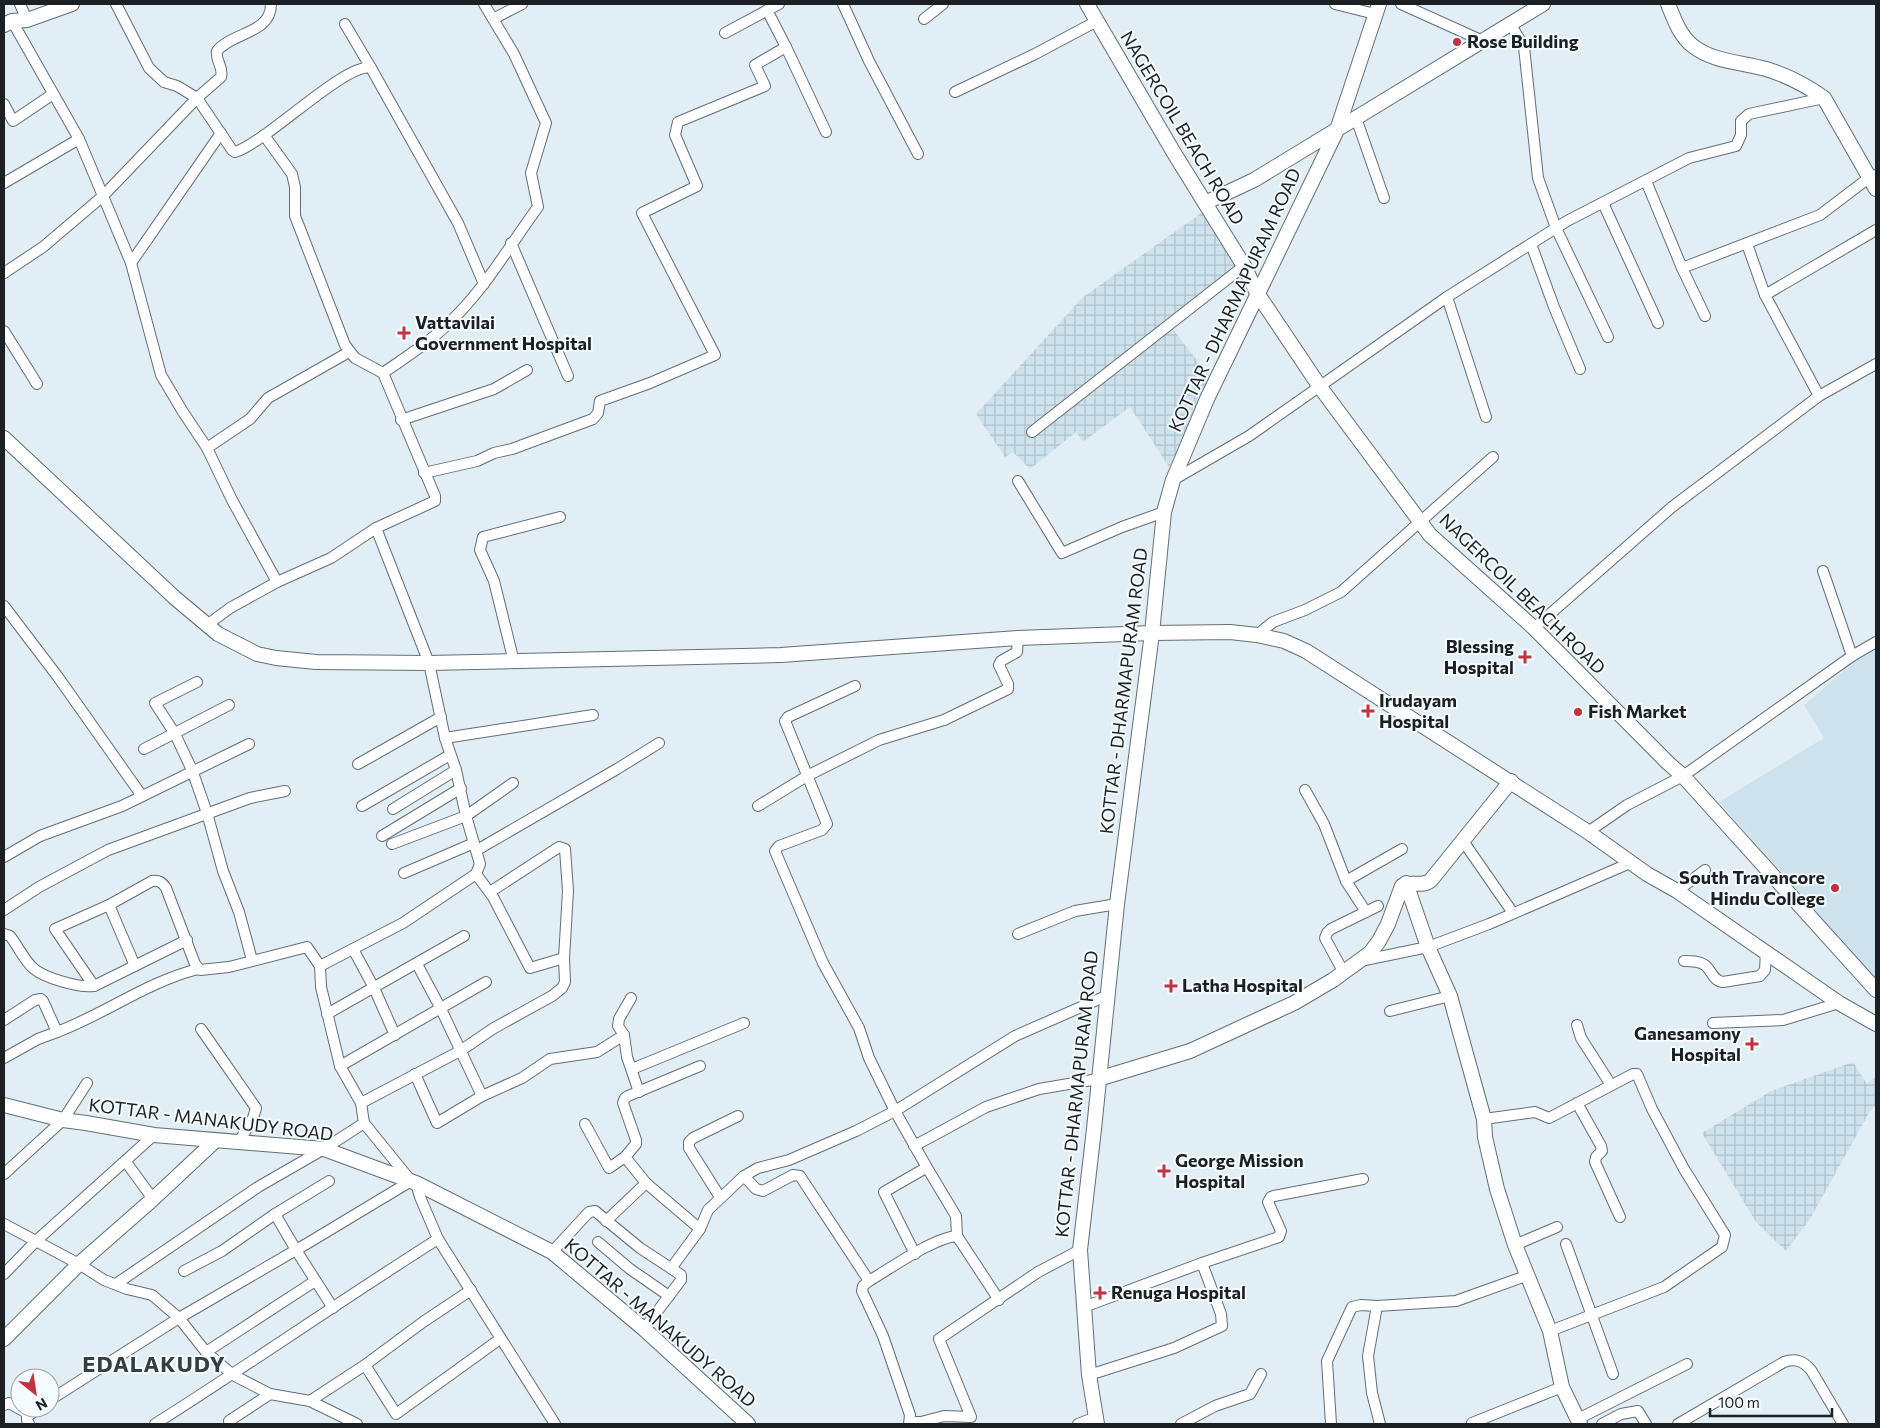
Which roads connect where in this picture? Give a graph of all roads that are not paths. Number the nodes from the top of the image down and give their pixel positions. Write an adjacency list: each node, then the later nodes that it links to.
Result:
1 (20, 4): 20 (street)
2 (72, 4): 20 (street)
3 (116, 4): 31 (street)
4 (271, 4): 31 (street)
5 (484, 4): 18 (street)
6 (522, 4): 18 (street)
7 (779, 4): 16 (street)
8 (842, 4): 41 (street)
9 (943, 4): 19 (street)
10 (1087, 4): 21 (street, NAGERCOIL BEACH ROAD)
11 (1335, 4): 15 (street)
12 (1401, 4): 26 (street)
13 (1543, 4): 17 (street)
14 (1668, 4): 32 (street)
15 (1377, 9): 36 (street, KOTTAR - DHARMAPURAM ROAD)
16 (767, 10): 25 (street); 27 (street)
17 (1524, 10): 24 (street)
18 (493, 19): 51 (street)
19 (924, 19)
20 (27, 20): 22 (street)
21 (1097, 21): 29 (street); 47 (street, NAGERCOIL BEACH ROAD)
22 (8, 23): 30 (street)
23 (345, 24): 28 (street)
24 (1511, 24): 26 (street); 49 (street)
25 (725, 33)
26 (1483, 41): 34 (street)
27 (786, 47): 37 (street); 81 (street)
28 (371, 68): 39 (street); 58 (street)
29 (955, 92)
30 (53, 94): 35 (street); 40 (street)
31 (197, 98): 38 (street); 45 (street)
32 (1824, 98): 42 (street); 43 (street)
33 (4, 104): 35 (street)
34 (1356, 118): 36 (street); 46 (street)
35 (8, 124)
36 (1337, 130): 47 (street); 59 (street, KOTTAR - DHARMAPURAM ROAD)
37 (826, 132)
38 (221, 133): 39 (street); 54 (street)
39 (264, 135): 66 (street)
40 (78, 139): 44 (street); 45 (street)
41 (918, 154)
42 (1874, 180): 53 (street)
43 (1646, 181): 48 (street); 56 (street)
44 (4, 183)
45 (103, 196): 54 (street); 57 (street)
46 (1384, 198)
47 (1204, 203): 55 (street, NAGERCOIL BEACH ROAD)
48 (1603, 203): 49 (street); 63 (street)
49 (1556, 228): 52 (street); 65 (street)
50 (1876, 230): 60 (street)
51 (511, 243): 58 (street); 71 (street)
52 (1531, 244): 61 (street); 68 (street)
53 (1747, 244): 56 (street); 60 (street)
54 (130, 263): 79 (street)
55 (1244, 266): 59 (street, NAGERCOIL BEACH ROAD); 77 (street)
56 (1682, 268): 62 (street)
57 (4, 273)
58 (484, 284): 70 (street)
59 (1257, 293): 73 (street, NAGERCOIL BEACH ROAD); 82 (street, KOTTAR - DHARMAPURAM ROAD)
60 (1765, 295): 74 (street)
61 (1447, 297): 73 (street); 75 (street)
62 (1705, 316)
63 (1658, 323)
64 (4, 331): 72 (street)
65 (1608, 337)
66 (349, 352): 70 (street); 79 (street)
67 (1876, 364): 74 (street)
68 (1580, 369)
69 (527, 370): 76 (street)
70 (382, 373): 76 (street)
71 (568, 376)
72 (38, 384)
73 (1320, 387): 82 (street); 86 (street, NAGERCOIL BEACH ROAD)
74 (1819, 396): 92 (street)
75 (1486, 417)
76 (401, 420): 81 (street)
77 (1032, 432)
78 (4, 438): 91 (street)
79 (207, 448): 89 (street)
80 (1493, 457): 86 (street)
81 (424, 473): 87 (street)
82 (1173, 480): 84 (street, KOTTAR - DHARMAPURAM ROAD)
83 (1018, 481): 84 (street)
84 (1164, 512): 93 (street, KOTTAR - DHARMAPURAM ROAD)
85 (560, 517): 98 (street)
86 (1420, 520): 92 (street, NAGERCOIL BEACH ROAD); 94 (street)
87 (376, 528): 89 (street); 99 (street)
88 (1823, 571): 97 (street)
89 (277, 582): 91 (street)
90 (4, 606): 121 (street)
91 (207, 625): 99 (street)
92 (1534, 628): 115 (street, NAGERCOIL BEACH ROAD)
93 (1152, 633): 94 (street); 95 (street); 142 (street, KOTTAR - DHARMAPURAM ROAD)
94 (1257, 635): 116 (street)
95 (1018, 638): 98 (street); 114 (street)
96 (1876, 642): 97 (street)
97 (1852, 656): 115 (street)
98 (514, 662): 99 (street)
99 (429, 663): 104 (street)
100 (197, 682): 105 (street)
101 (854, 686): 114 (street)
102 (230, 706): 105 (street)
103 (593, 715): 106 (street)
104 (441, 717): 106 (street); 111 (street)
105 (175, 734): 109 (street); 112 (street)
106 (445, 738): 110 (street)
107 (659, 743): 131 (street)
108 (249, 744): 112 (street)
109 (144, 749)
110 (450, 755): 113 (street); 122 (street)
111 (358, 764)
112 (192, 770): 121 (street); 125 (street)
113 (456, 770): 118 (street); 124 (street)
114 (807, 776): 123 (street); 198 (street)
115 (1684, 776): 127 (street); 167 (street, NAGERCOIL BEACH ROAD)
116 (1511, 782): 127 (street); 129 (street)
117 (513, 783): 126 (street)
118 (461, 788): 126 (street); 128 (street)
119 (1305, 790): 138 (street)
120 (285, 791): 125 (street)
121 (142, 796): 133 (street)
122 (362, 806)
123 (758, 806)
124 (393, 809)
125 (207, 813): 145 (street); 156 (street)
126 (466, 816): 130 (street); 131 (street)
127 (1588, 832): 134 (street)
128 (382, 836)
129 (1463, 841): 139 (street); 147 (street)
130 (392, 844)
131 (475, 847): 136 (street); 137 (street)
132 (1402, 849): 138 (street)
133 (4, 857)
134 (1630, 863): 140 (street); 147 (street)
135 (1705, 870): 140 (street)
136 (404, 873)
137 (476, 874): 141 (street); 153 (street)
138 (1346, 881): 146 (street)
139 (1406, 883): 152 (street); 158 (street)
140 (1677, 891): 154 (street)
141 (490, 892): 155 (street); 155 (street)
142 (1117, 904): 149 (street); 168 (street, KOTTAR - DHARMAPURAM ROAD)
143 (109, 906): 151 (street); 160 (street); 165 (street)
144 (1378, 906): 146 (street)
145 (4, 910)
146 (1366, 912): 163 (street)
147 (1513, 913): 152 (street)
148 (4, 934): 165 (street)
149 (1018, 934)
150 (464, 936): 159 (street)
151 (187, 940): 160 (street); 162 (street)
152 (1428, 948): 158 (street); 169 (street)
153 (353, 949): 161 (street); 166 (street)
154 (1766, 951): 157 (street); 171 (street)
155 (564, 958): 184 (street)
156 (252, 960): 161 (street); 162 (street)
157 (1684, 960)
158 (1359, 961): 163 (street)
159 (417, 964): 166 (street); 172 (street)
160 (135, 966): 165 (street)
161 (320, 966): 174 (street)
162 (198, 969): 181 (street)
163 (1344, 973): 190 (street)
164 (486, 982): 172 (street)
165 (94, 986)
166 (374, 988): 174 (street); 182 (street)
167 (1876, 990)
168 (1106, 996): 190 (street, KOTTAR - DHARMAPURAM ROAD); 198 (street)
169 (1450, 996): 173 (street); 200 (street)
170 (630, 998): 183 (street)
171 (1839, 1003): 177 (street); 178 (street)
172 (441, 1009): 182 (street); 184 (street)
173 (1390, 1012)
174 (327, 1014): 186 (street)
175 (4, 1020): 181 (street)
176 (744, 1023): 188 (street)
177 (1713, 1023)
178 (1876, 1024)
179 (1577, 1025): 192 (street)
180 (201, 1029): 206 (street)
181 (56, 1032): 185 (street)
182 (395, 1035): 186 (street)
183 (624, 1035): 188 (street); 194 (street)
184 (460, 1051): 189 (street); 194 (street)
185 (4, 1058)
186 (340, 1066): 195 (street)
187 (700, 1066): 193 (street)
188 (632, 1069): 193 (street)
189 (415, 1074): 194 (street); 195 (street)
190 (1098, 1079): 207 (street); 233 (street, KOTTAR - DHARMAPURAM ROAD)
191 (87, 1084): 201 (street)
192 (1611, 1085): 196 (street); 251 (street)
193 (639, 1092): 209 (street)
194 (482, 1096)
195 (361, 1103): 202 (street)
196 (1577, 1104): 200 (street); 221 (street)
197 (4, 1105): 201 (street, KOTTAR - MANAKUDY ROAD)
198 (895, 1110): 207 (street); 213 (street)
199 (738, 1116): 218 (street)
200 (1484, 1119): 231 (street)
201 (63, 1120): 204 (street, KOTTAR - MANAKUDY ROAD); 212 (street)
202 (364, 1123): 208 (street); 216 (street)
203 (585, 1124): 209 (street)
204 (154, 1135): 205 (street, KOTTAR - MANAKUDY ROAD); 210 (street)
205 (216, 1141): 206 (street, KOTTAR - MANAKUDY ROAD); 219 (street)
206 (239, 1142): 208 (street, KOTTAR - MANAKUDY ROAD)
207 (914, 1146): 211 (street)
208 (324, 1149): 216 (street, KOTTAR - MANAKUDY ROAD); 244 (street)
209 (625, 1157): 217 (street)
210 (126, 1162): 219 (street); 228 (street)
211 (926, 1166): 226 (street); 235 (street)
212 (4, 1174)
213 (744, 1176): 218 (street); 243 (street)
214 (1363, 1179): 236 (street)
215 (329, 1181): 220 (street)
216 (414, 1182): 227 (street); 232 (street); 234 (street, KOTTAR - MANAKUDY ROAD)
217 (646, 1183): 222 (street); 225 (street)
218 (720, 1197): 225 (street)
219 (154, 1199): 237 (street)
220 (275, 1214): 232 (street); 239 (street)
221 (1620, 1217)
222 (606, 1221): 234 (street); 238 (street)
223 (4, 1224): 228 (street)
224 (1556, 1227): 231 (street)
225 (700, 1229): 238 (street)
226 (957, 1236): 235 (street); 247 (street)
227 (438, 1240): 245 (street); 249 (street)
228 (36, 1241): 237 (street); 240 (street)
229 (598, 1242): 246 (street)
230 (1566, 1244): 251 (street)
231 (1515, 1245): 241 (street)
232 (296, 1250): 242 (street); 252 (street)
233 (1080, 1250): 247 (street); 250 (street, KOTTAR - DHARMAPURAM ROAD)
234 (552, 1252): 253 (street, KOTTAR - MANAKUDY ROAD)
235 (914, 1254): 243 (street)
236 (1202, 1263): 250 (street); 263 (street)
237 (79, 1264): 244 (street); 255 (street)
238 (672, 1269): 246 (street)
239 (184, 1271)
240 (4, 1274)
241 (1526, 1276): 248 (street); 254 (street)
242 (315, 1280): 249 (street); 257 (street)
243 (868, 1280): 270 (street)
244 (116, 1284): 252 (street)
245 (471, 1290): 256 (street); 259 (street)
246 (669, 1296): 253 (street)
247 (999, 1300): 270 (street)
248 (1377, 1306): 279 (street); 280 (street)
249 (333, 1308): 262 (street)
250 (1084, 1308): 263 (street, KOTTAR - DHARMAPURAM ROAD)
251 (1591, 1314): 254 (street); 261 (street)
252 (179, 1318): 257 (street); 265 (street)
253 (644, 1329): 276 (street, KOTTAR - MANAKUDY ROAD)
254 (1550, 1331): 264 (street)
255 (4, 1339)
256 (500, 1339): 259 (street); 275 (street)
257 (206, 1352): 262 (street)
258 (1688, 1364): 269 (street)
259 (365, 1365): 267 (street)
260 (1262, 1374): 278 (street)
261 (1613, 1374)
262 (233, 1375): 266 (street); 272 (street)
263 (1089, 1375): 268 (street, KOTTAR - DHARMAPURAM ROAD)
264 (1562, 1387): 269 (street); 271 (street)
265 (60, 1394)
266 (270, 1394): 267 (street); 273 (street)
267 (310, 1401): 274 (street)
268 (1097, 1421): 277 (street)
269 (1579, 1422)
270 (909, 1423)
271 (1472, 1423)
272 (155, 1424)
273 (231, 1424)
274 (356, 1424)
275 (555, 1424)
276 (748, 1424)
277 (1078, 1424)
278 (1181, 1424)
279 (1331, 1424)
280 (1380, 1424)
281 (1602, 1424): 282 (street)
282 (1646, 1424)
283 (1678, 1424): 284 (street)
284 (1844, 1424)

